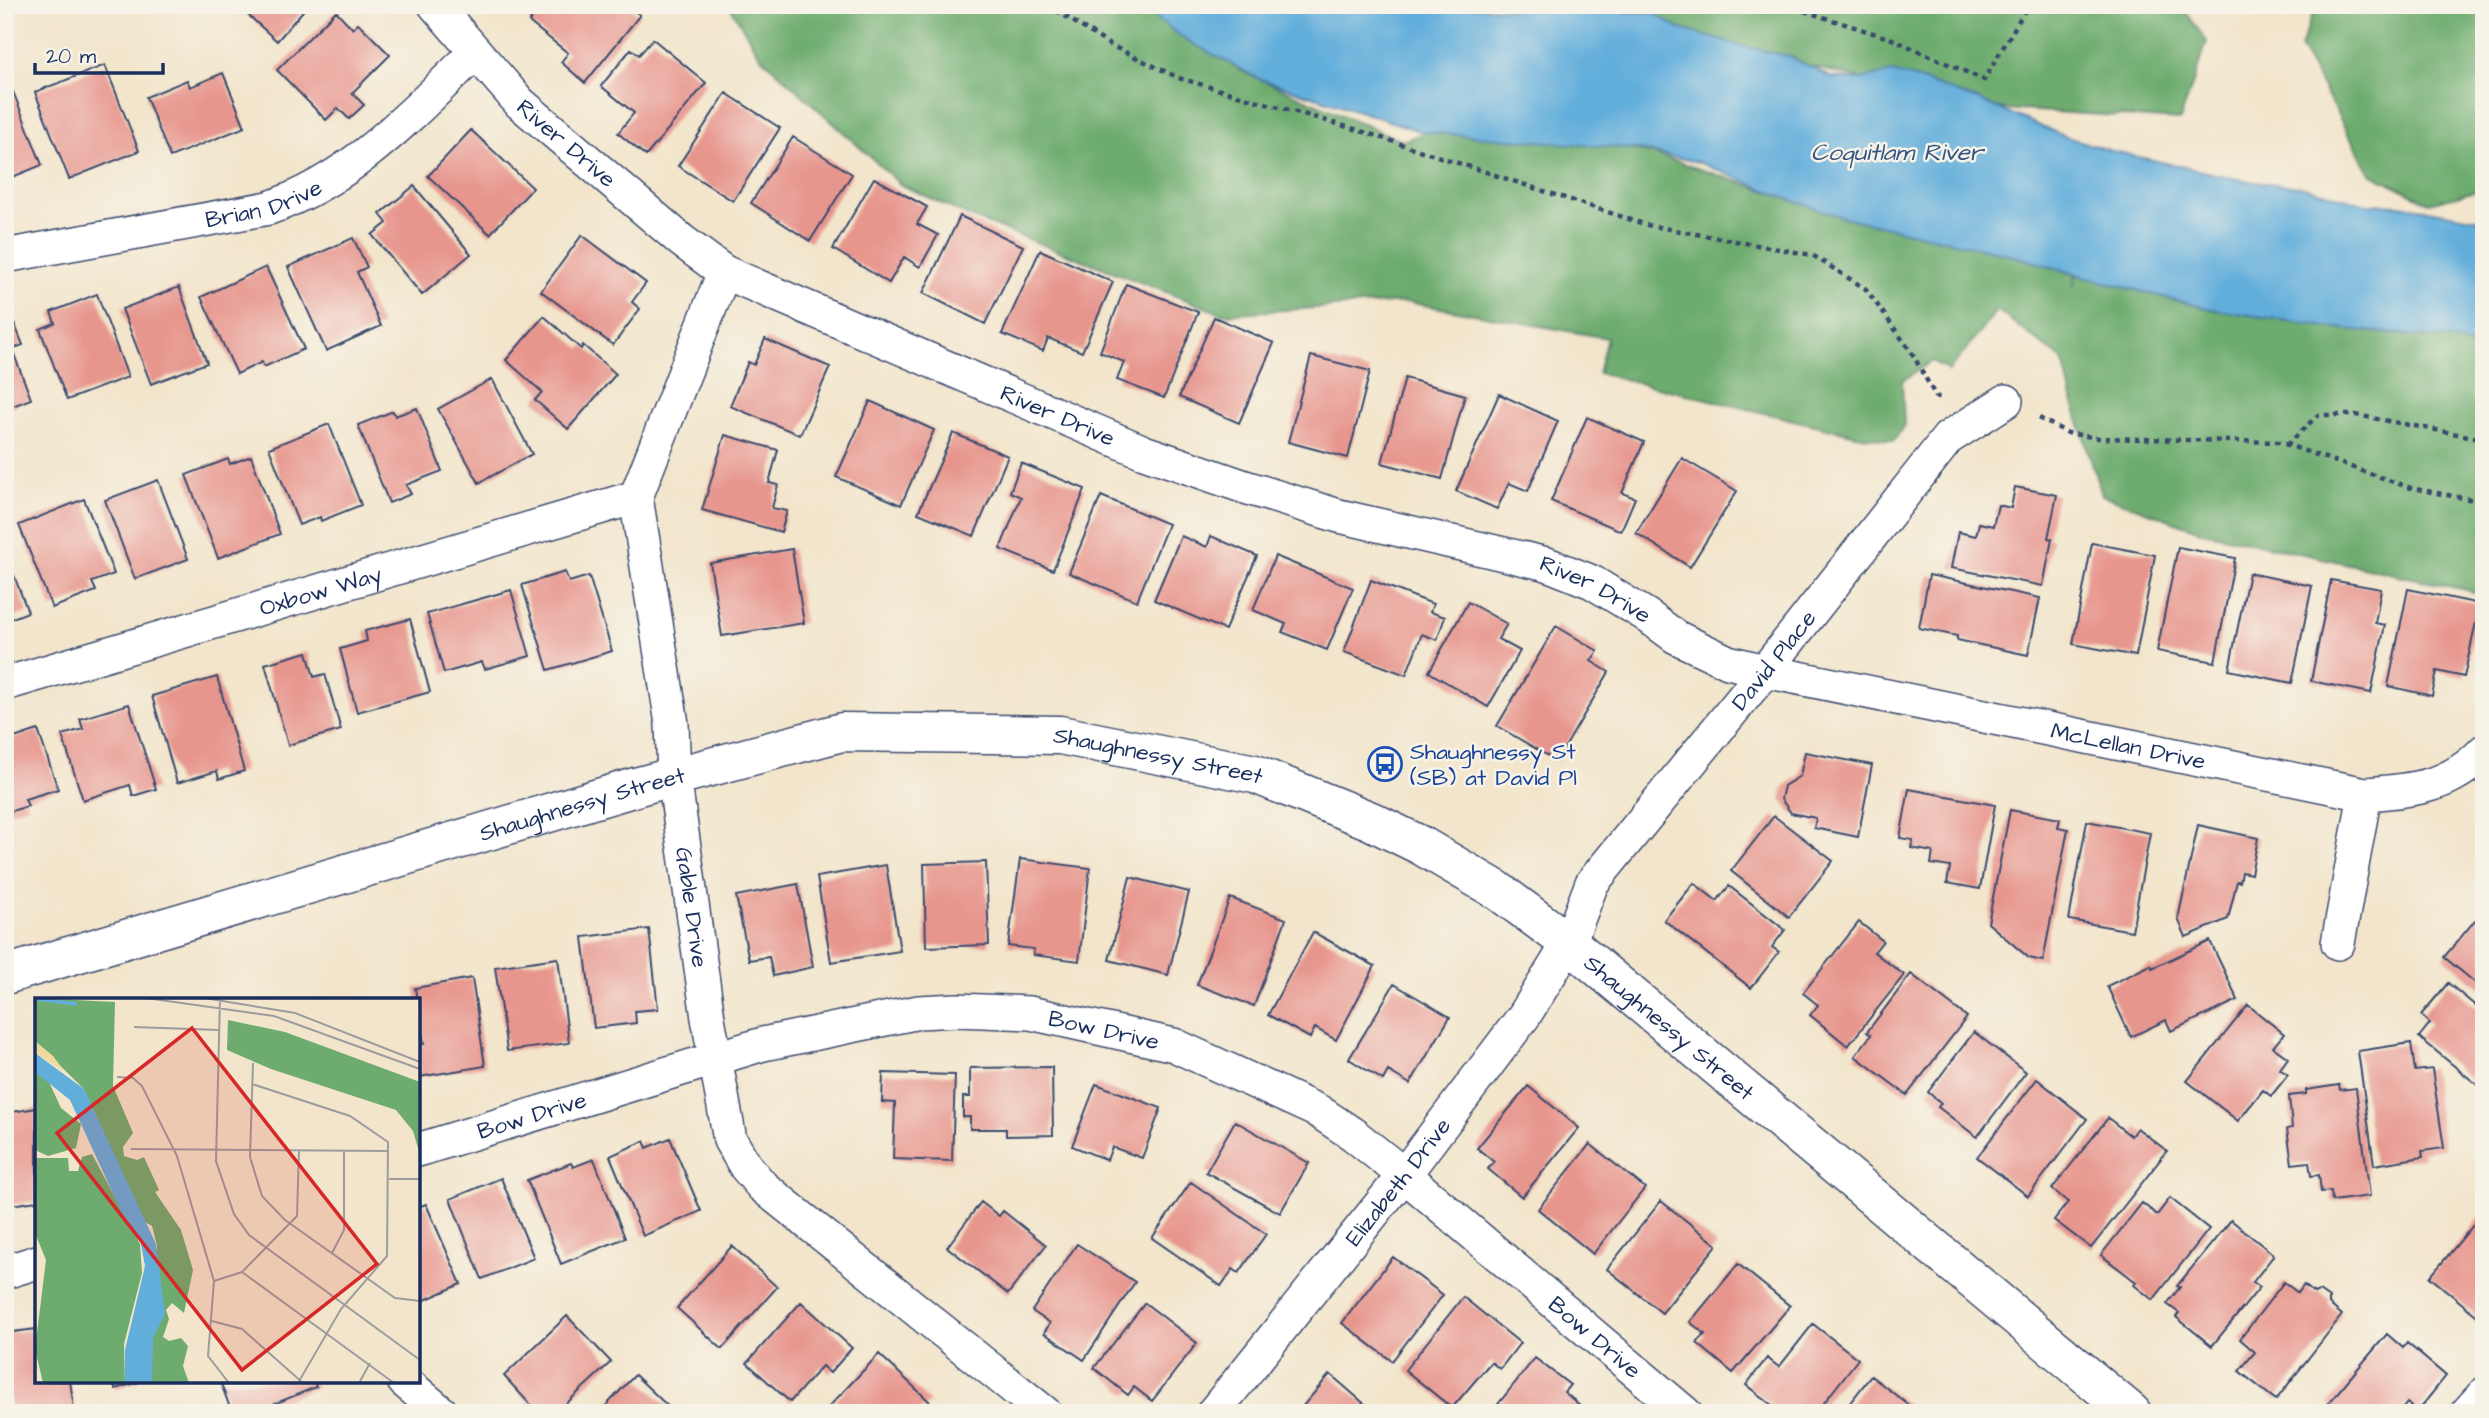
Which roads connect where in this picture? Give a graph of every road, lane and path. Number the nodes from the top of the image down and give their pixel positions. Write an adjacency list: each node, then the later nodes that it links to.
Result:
1 (435, 5): 7 (street, River Drive)
2 (1048, 5): 10 (path)
3 (1785, 5): 4 (path)
4 (2028, 5)
5 (2260, 5): 6 (path)
6 (2283, 5)
7 (475, 53): 8 (street, Brian Drive); 9 (street, River Drive)
8 (5, 256)
9 (724, 272): 13 (street); 15 (street, River Drive)
10 (2006, 401): 12 (path); 15 (street, David Place)
11 (2484, 439): 12 (path)
12 (2287, 445): 14 (path)
13 (636, 497): 16 (street, Oxbow Way); 18 (street, Gable Drive)
14 (2484, 502)
15 (1765, 671): 19 (street, McLellan Drive); 20 (street, David Place)
16 (5, 684)
17 (2484, 751): 19 (street, McLellan Drive)
18 (674, 776): 20 (street, Shaughnessy Street); 22 (street, Shaughnessy Street); 23 (street, Gable Drive)
19 (2365, 794): 21 (street)
20 (1569, 943): 25 (street, Elizabeth Drive); 34 (street, Shaughnessy Street)
21 (2338, 943)
22 (5, 975)
23 (716, 1058): 24 (street, Bow Drive); 25 (street, Bow Drive); 31 (street, Gable Drive)
24 (420, 1149)
25 (1404, 1175): 32 (street, Elizabeth Drive); 33 (street, Bow Drive)
26 (35, 1263): 27 (street)
27 (5, 1272)
28 (406, 1383): 30 (street)
29 (2484, 1394): 35 (street)
30 (442, 1413)
31 (1045, 1413)
32 (1213, 1413)
33 (1685, 1413)
34 (2132, 1413)
35 (2467, 1413)

